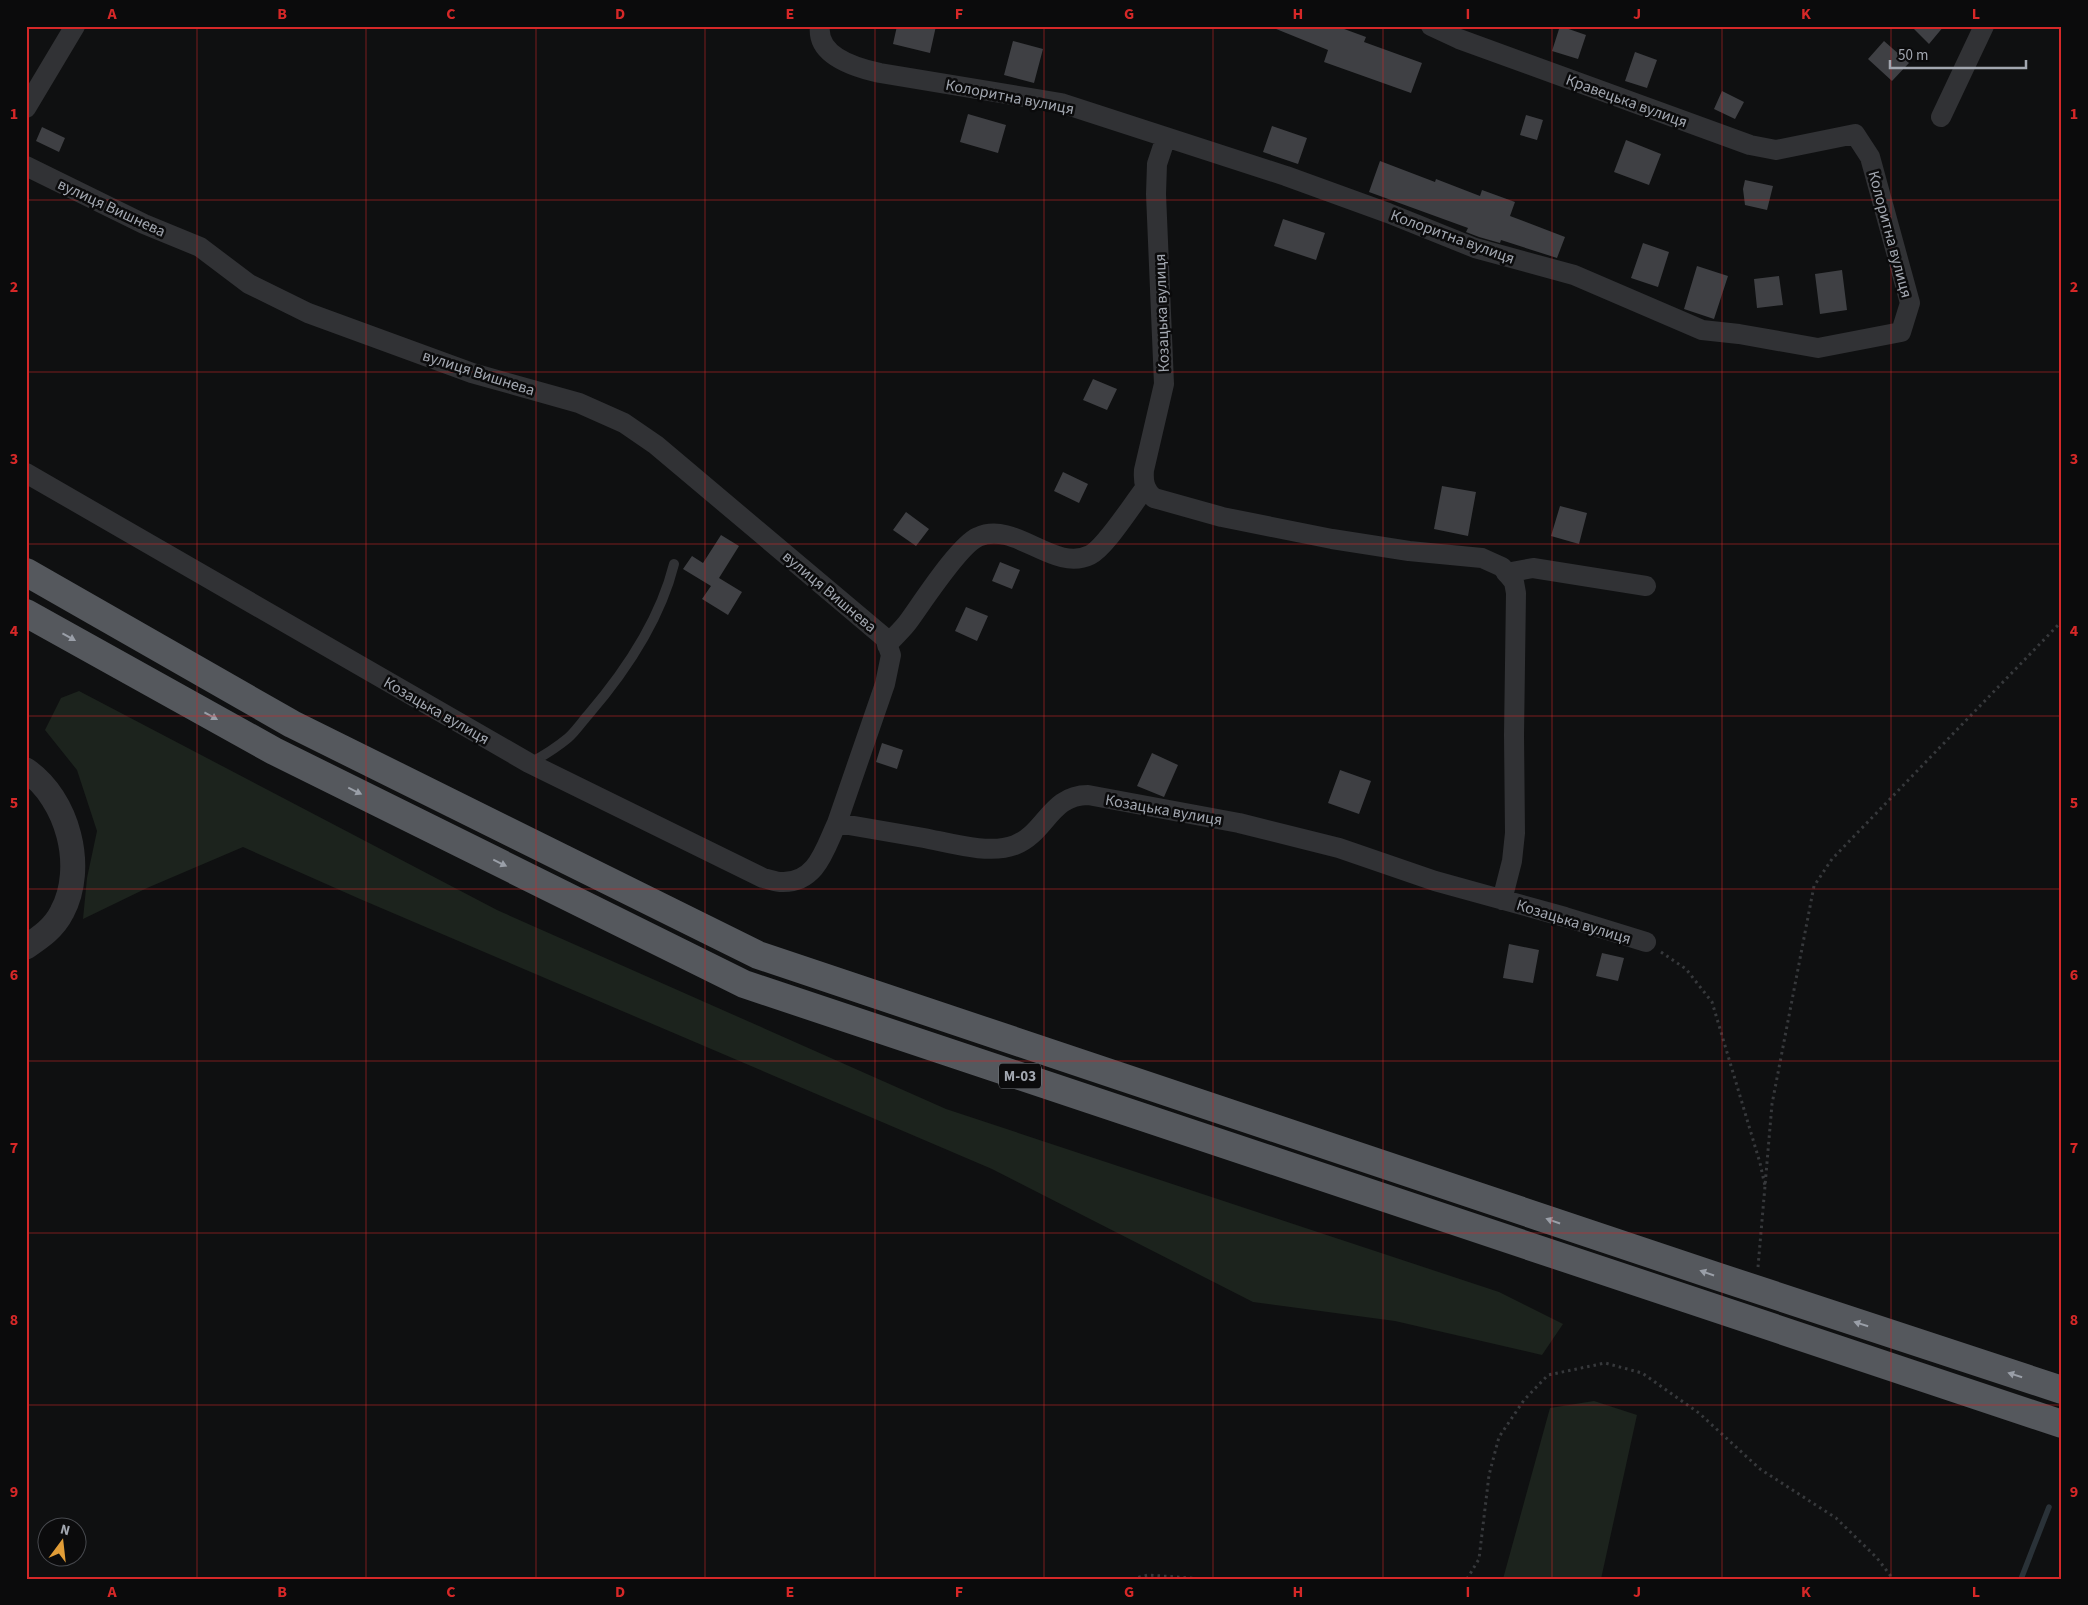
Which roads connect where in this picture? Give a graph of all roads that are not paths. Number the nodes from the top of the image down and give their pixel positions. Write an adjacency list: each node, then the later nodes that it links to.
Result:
1 (75, 26): 5 (street)
2 (1431, 26): 8 (street, Кравецька вулиця)
3 (1984, 26): 6 (street)
4 (819, 29): 7 (street, Колоритна вулиця)
5 (26, 108)
6 (1941, 117)
7 (1166, 137): 8 (street, Колоритна вулиця); 11 (street, Козацька вулиця)
8 (1828, 140)
9 (26, 166): 17 (street, вулиця Вишнева)
10 (26, 473): 18 (street, Козацька вулиця)
11 (1146, 487): 14 (street); 17 (street)
12 (674, 564): 18 (lane)
13 (26, 572): 24 (highway, М-03, one-way to 13)
14 (1506, 573): 15 (street); 21 (street, Козацька вулиця)
15 (1646, 586)
16 (26, 613): 25 (highway, М-03, one-way to 25)
17 (887, 644): 20 (street, Козацька вулиця)
18 (529, 763): 20 (street, Козацька вулиця)
19 (26, 770): 23 (street)
20 (837, 823): 21 (street, Козацька вулиця)
21 (1502, 900): 22 (street, Козацька вулиця)
22 (1646, 942)
23 (26, 946)
24 (2062, 1390)
25 (2062, 1424)

